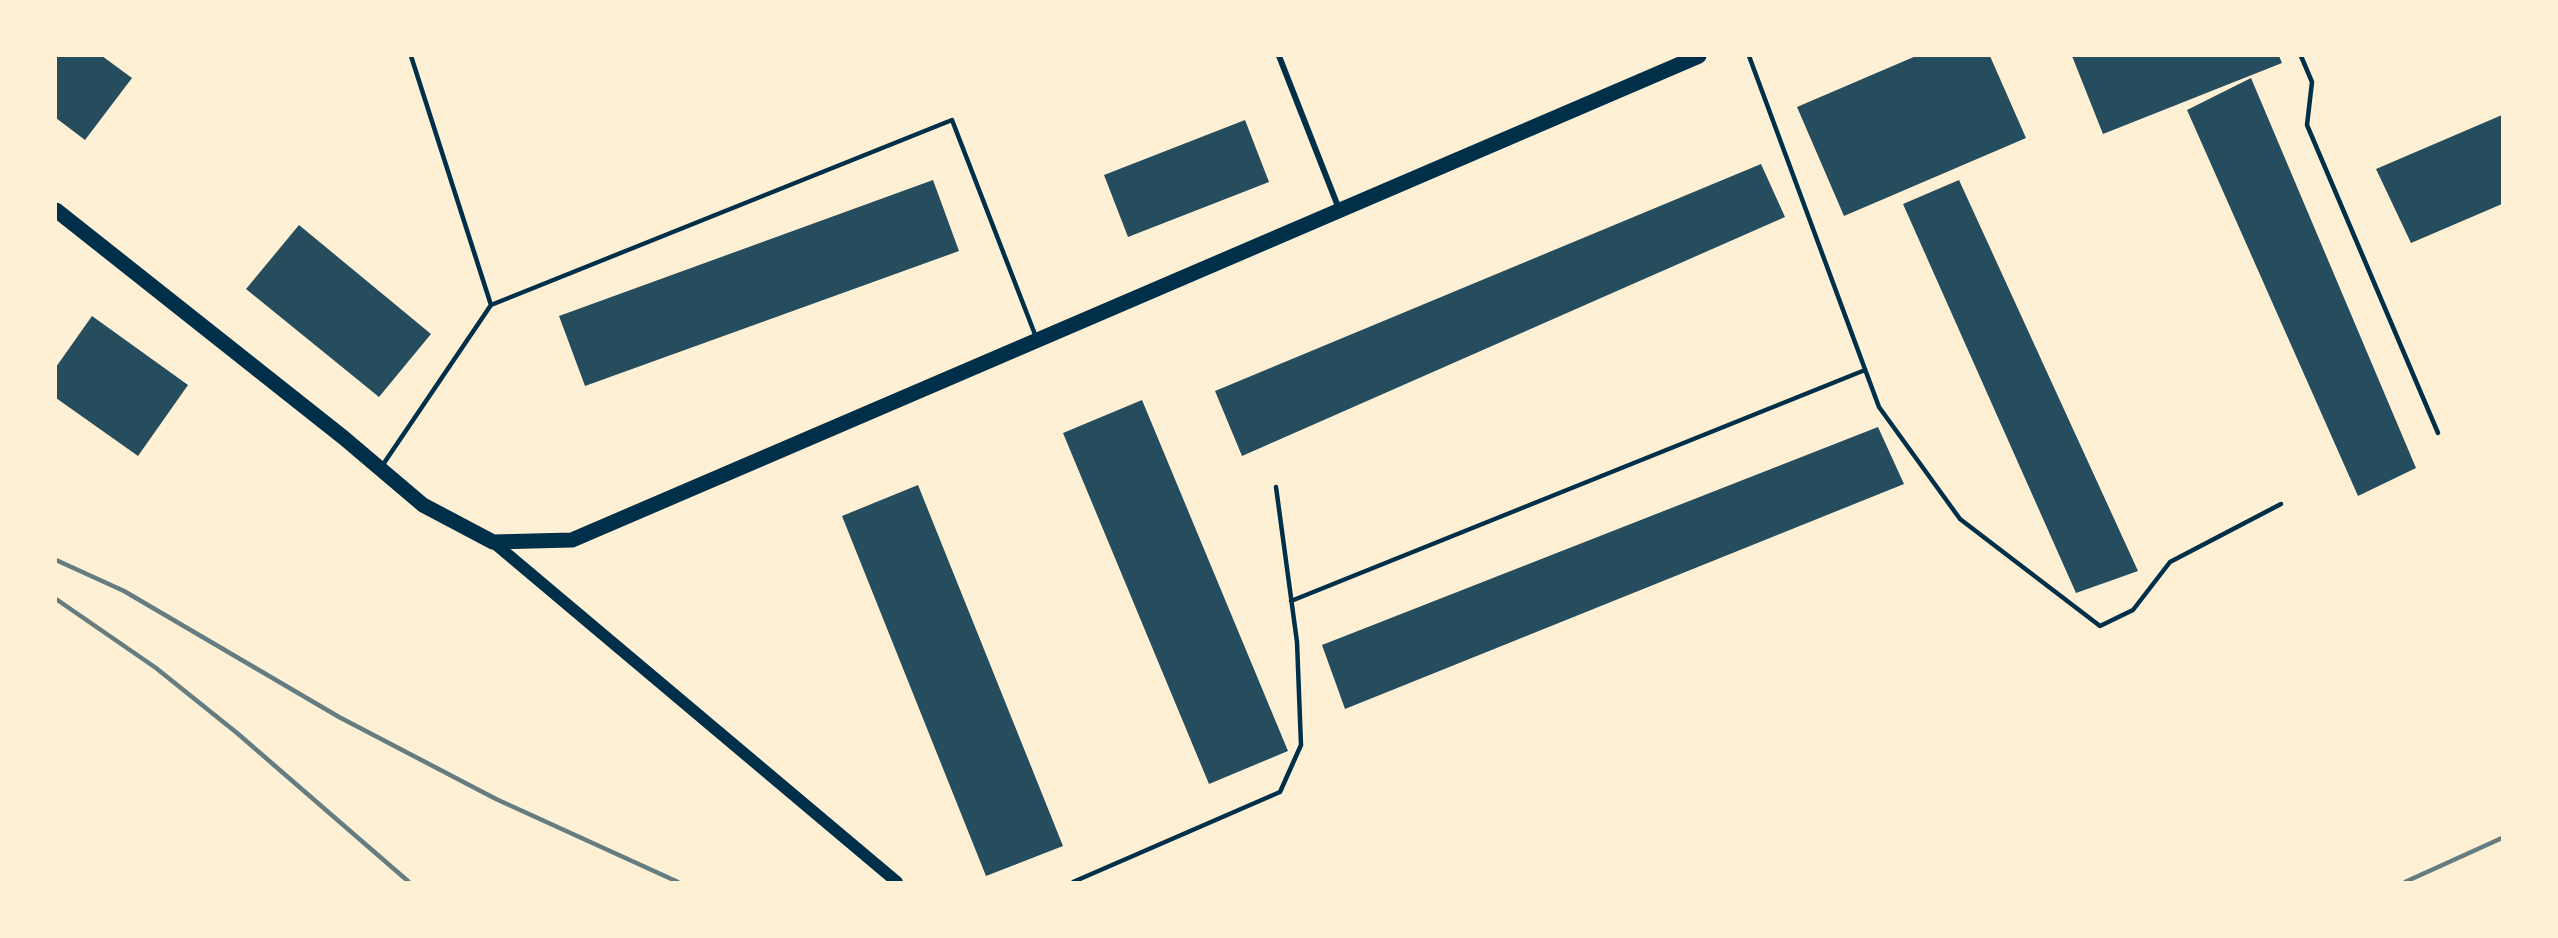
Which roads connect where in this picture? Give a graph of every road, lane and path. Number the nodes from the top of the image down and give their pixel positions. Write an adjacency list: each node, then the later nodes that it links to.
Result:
1 (411, 56): 8 (lane)
2 (1279, 56): 7 (street)
3 (1699, 56): 7 (main road)
4 (1749, 56): 10 (lane)
5 (2301, 56): 11 (lane)
6 (56, 210): 12 (main road)
7 (1339, 210): 9 (main road)
8 (491, 305): 9 (lane); 12 (lane)
9 (1037, 340): 15 (main road)
10 (1865, 370): 14 (lane); 16 (lane)
11 (2438, 433)
12 (380, 469): 15 (main road)
13 (1276, 487): 16 (lane)
14 (2281, 504)
15 (493, 542): 17 (main road)
16 (1291, 601): 18 (lane)
17 (897, 882)
18 (1073, 882)

